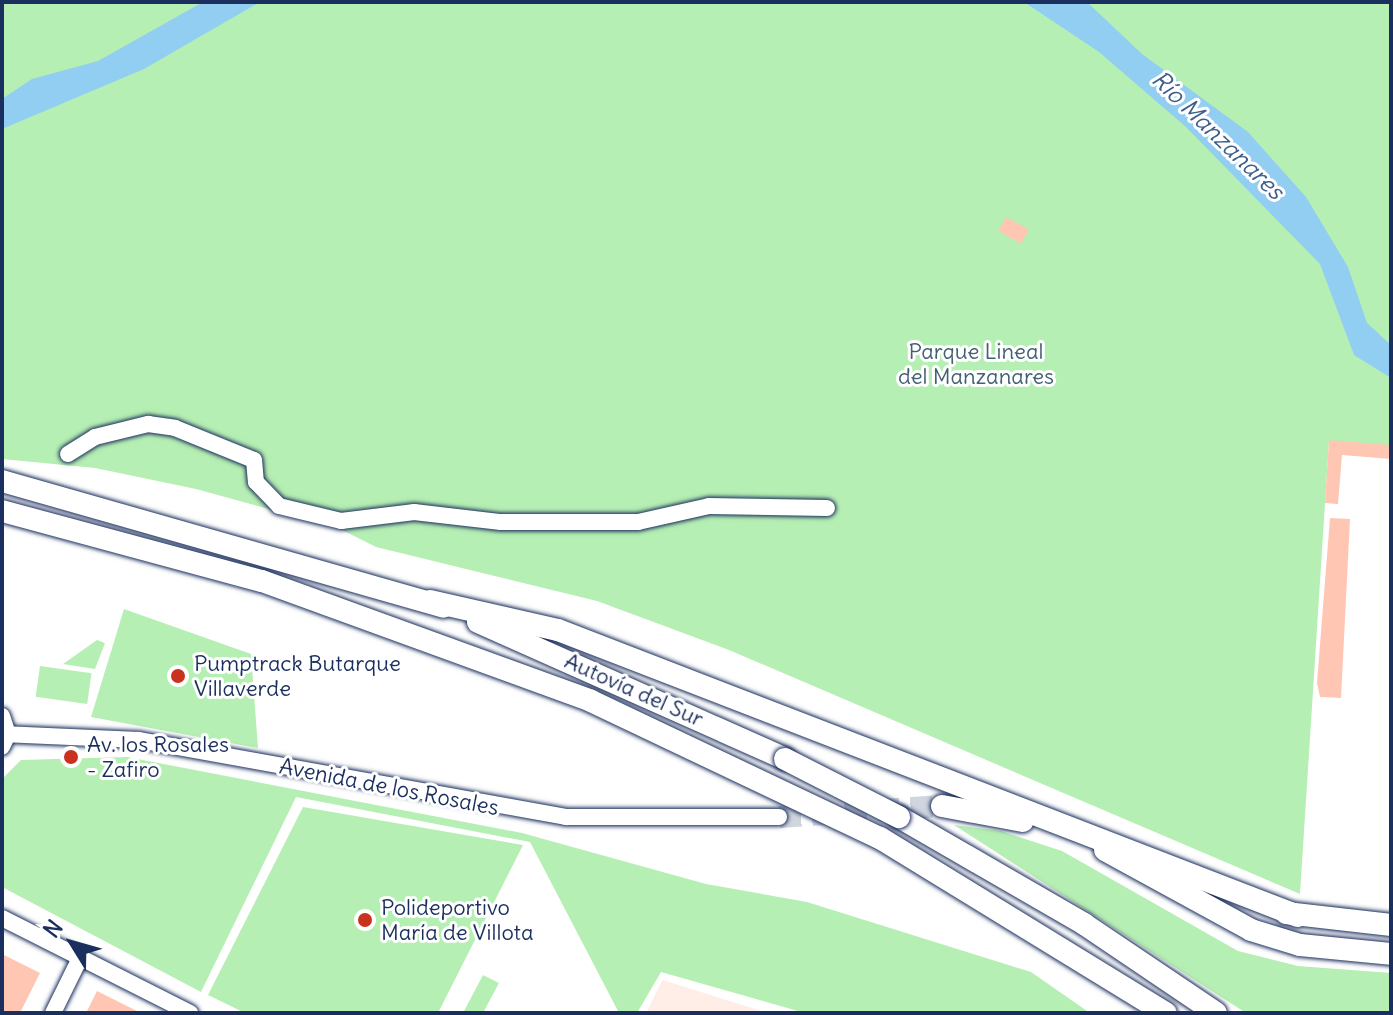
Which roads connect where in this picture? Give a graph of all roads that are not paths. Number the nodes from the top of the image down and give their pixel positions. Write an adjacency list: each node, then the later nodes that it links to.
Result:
1 (68, 454): 3 (street)
2 (2, 481): 5 (highway, Autovía del Sur)
3 (827, 508)
4 (2, 511): 18 (highway, Autovía del Sur)
5 (430, 601): 11 (highway); 19 (highway, Autovía del Sur, bridge)
6 (2, 716): 7 (street)
7 (4, 738): 9 (street, Avenida de los Rosales)
8 (942, 806): 10 (highway)
9 (779, 817)
10 (1105, 850): 11 (highway); 14 (highway)
11 (1298, 916): 13 (highway)
12 (2, 918): 15 (street)
13 (1391, 925)
14 (1391, 954)
15 (81, 956): 16 (street); 17 (street)
16 (53, 1013)
17 (190, 1013)
18 (1166, 1013)
19 (1216, 1013)

